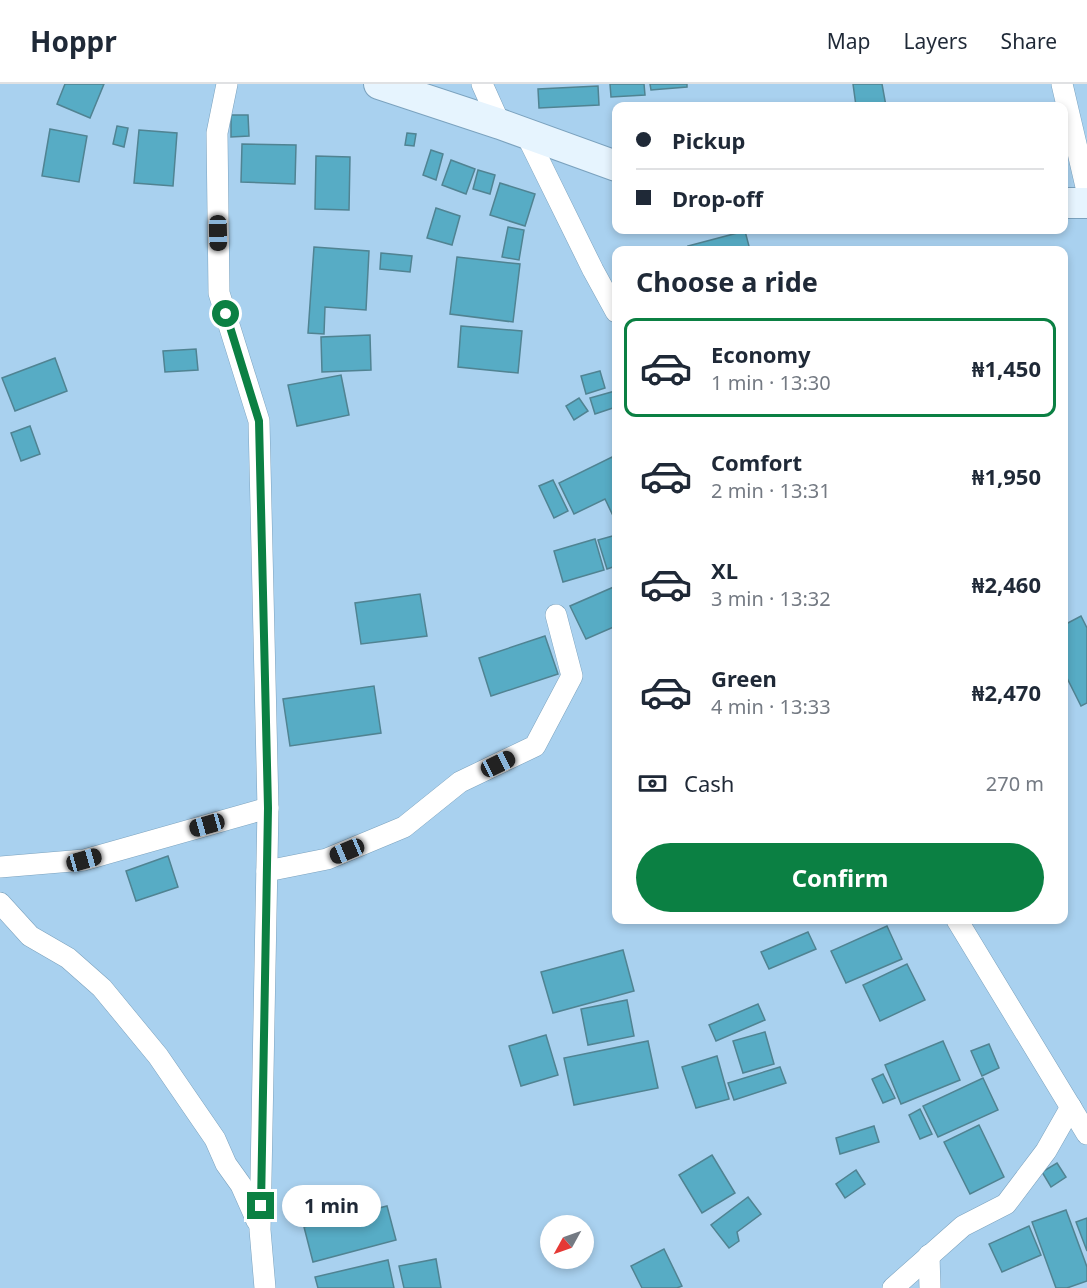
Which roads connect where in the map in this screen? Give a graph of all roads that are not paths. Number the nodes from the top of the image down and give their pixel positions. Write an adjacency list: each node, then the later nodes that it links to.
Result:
1 (227, 84): 14 (street)
2 (379, 84): 7 (main road)
3 (482, 84): 7 (street)
4 (1062, 84): 5 (street)
5 (1066, 102)
6 (1068, 110): 9 (street)
7 (513, 129): 8 (main road); 12 (street)
8 (612, 165)
9 (1087, 191)
10 (1068, 203): 11 (main road)
11 (1087, 203)
12 (612, 305)
13 (556, 615): 16 (street)
14 (268, 808): 15 (street); 16 (street)
15 (0, 867)
16 (267, 871): 21 (street)
17 (0, 903): 21 (street)
18 (959, 924): 19 (street)
19 (1071, 1107): 20 (street); 22 (street)
20 (1087, 1134)
21 (260, 1230): 23 (street)
22 (929, 1255): 24 (street); 25 (street)
23 (265, 1288)
24 (893, 1288)
25 (930, 1288)

